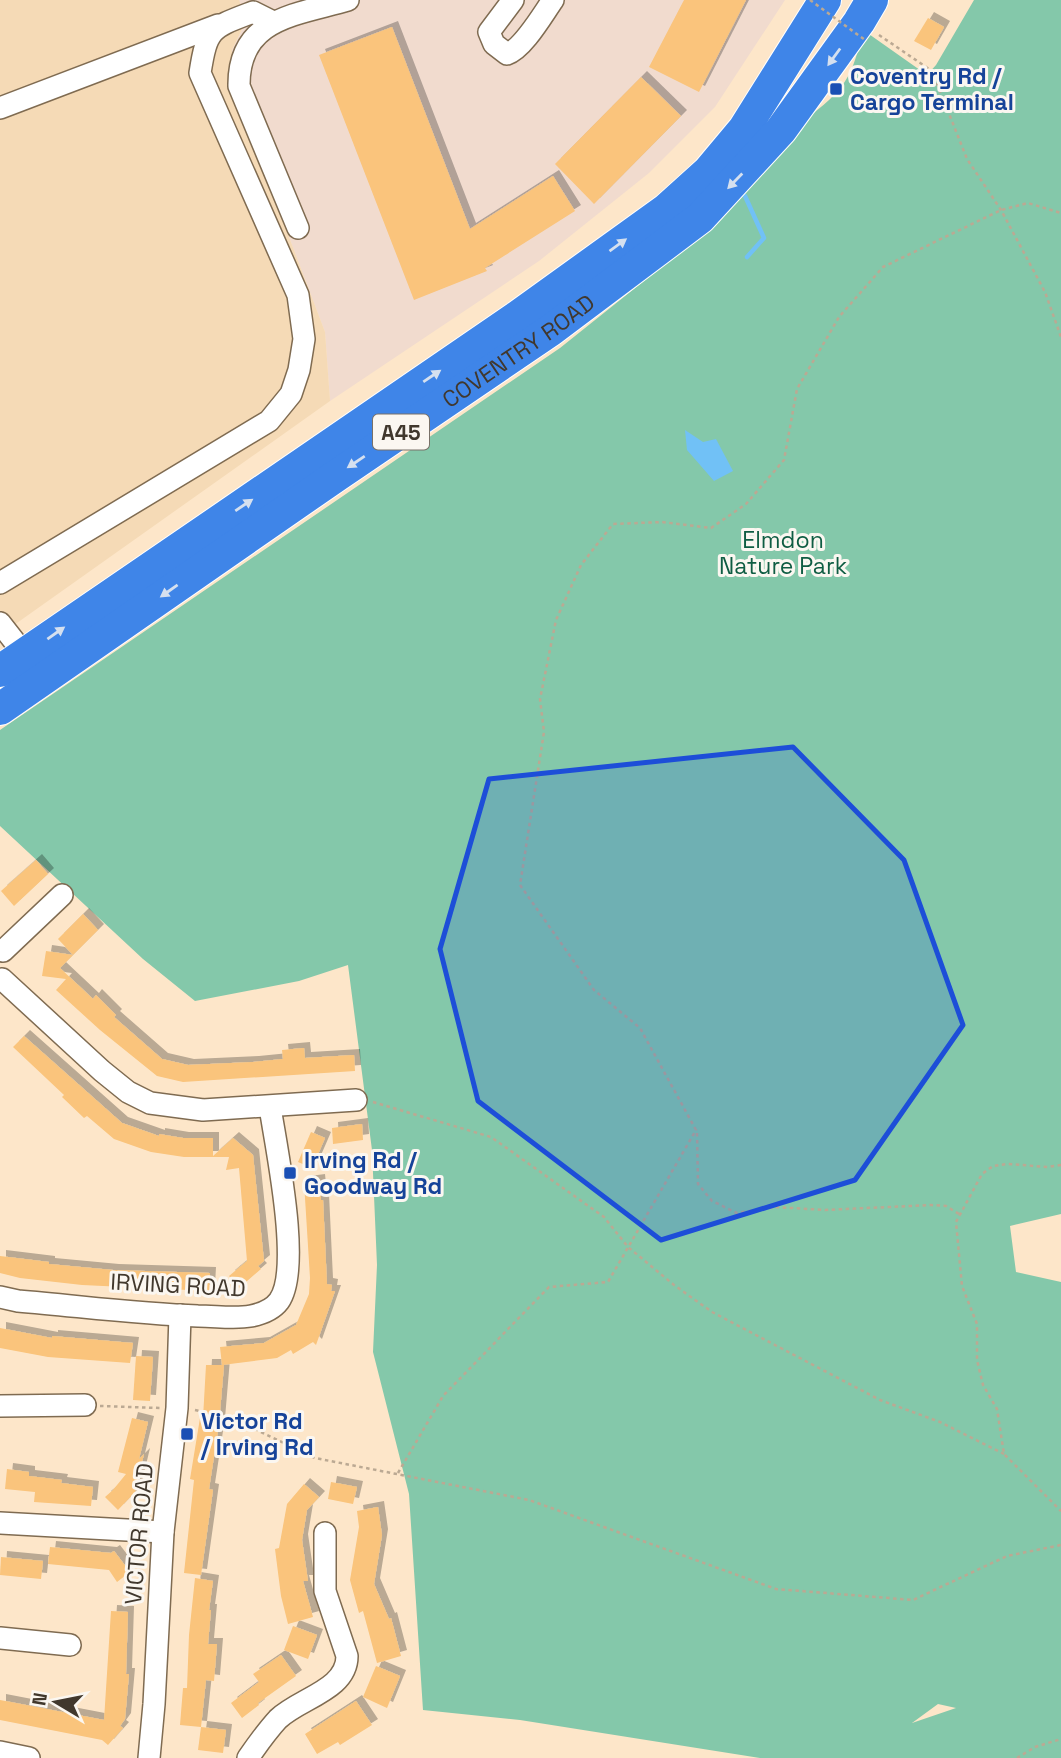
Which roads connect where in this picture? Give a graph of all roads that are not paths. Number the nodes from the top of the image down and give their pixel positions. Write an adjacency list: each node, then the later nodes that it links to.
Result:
1 (348, 0): 7 (street)
2 (513, 0): 3 (street)
3 (553, 0)
4 (825, 0): 10 (highway, COVENTRY ROAD / A45)
5 (250, 6): 7 (street); 8 (street)
6 (860, 15): 10 (highway); 15 (highway, COVENTRY ROAD / A45, one-way to 15)
7 (273, 22): 11 (street)
8 (218, 25): 9 (street); 12 (street)
9 (0, 108)
10 (744, 129): 14 (highway, COVENTRY ROAD / A45, one-way to 10)
11 (298, 228)
12 (0, 583)
13 (0, 623): 14 (street)
14 (12, 663)
15 (0, 709)
16 (62, 895): 17 (street)
17 (2, 950): 18 (street)
18 (1, 979): 20 (street)
19 (356, 1100): 20 (street)
20 (270, 1107): 22 (street, IRVING ROAD)
21 (0, 1297): 22 (street, IRVING ROAD)
22 (180, 1315): 26 (street, VICTOR ROAD)
23 (85, 1405): 24 (street)
24 (0, 1406)
25 (0, 1523): 26 (street)
26 (163, 1532): 32 (street, VICTOR ROAD)
27 (325, 1533): 33 (street)
28 (0, 1638): 29 (street)
29 (70, 1645)
30 (0, 1752): 31 (street)
31 (29, 1758)
32 (149, 1758)
33 (248, 1758)

